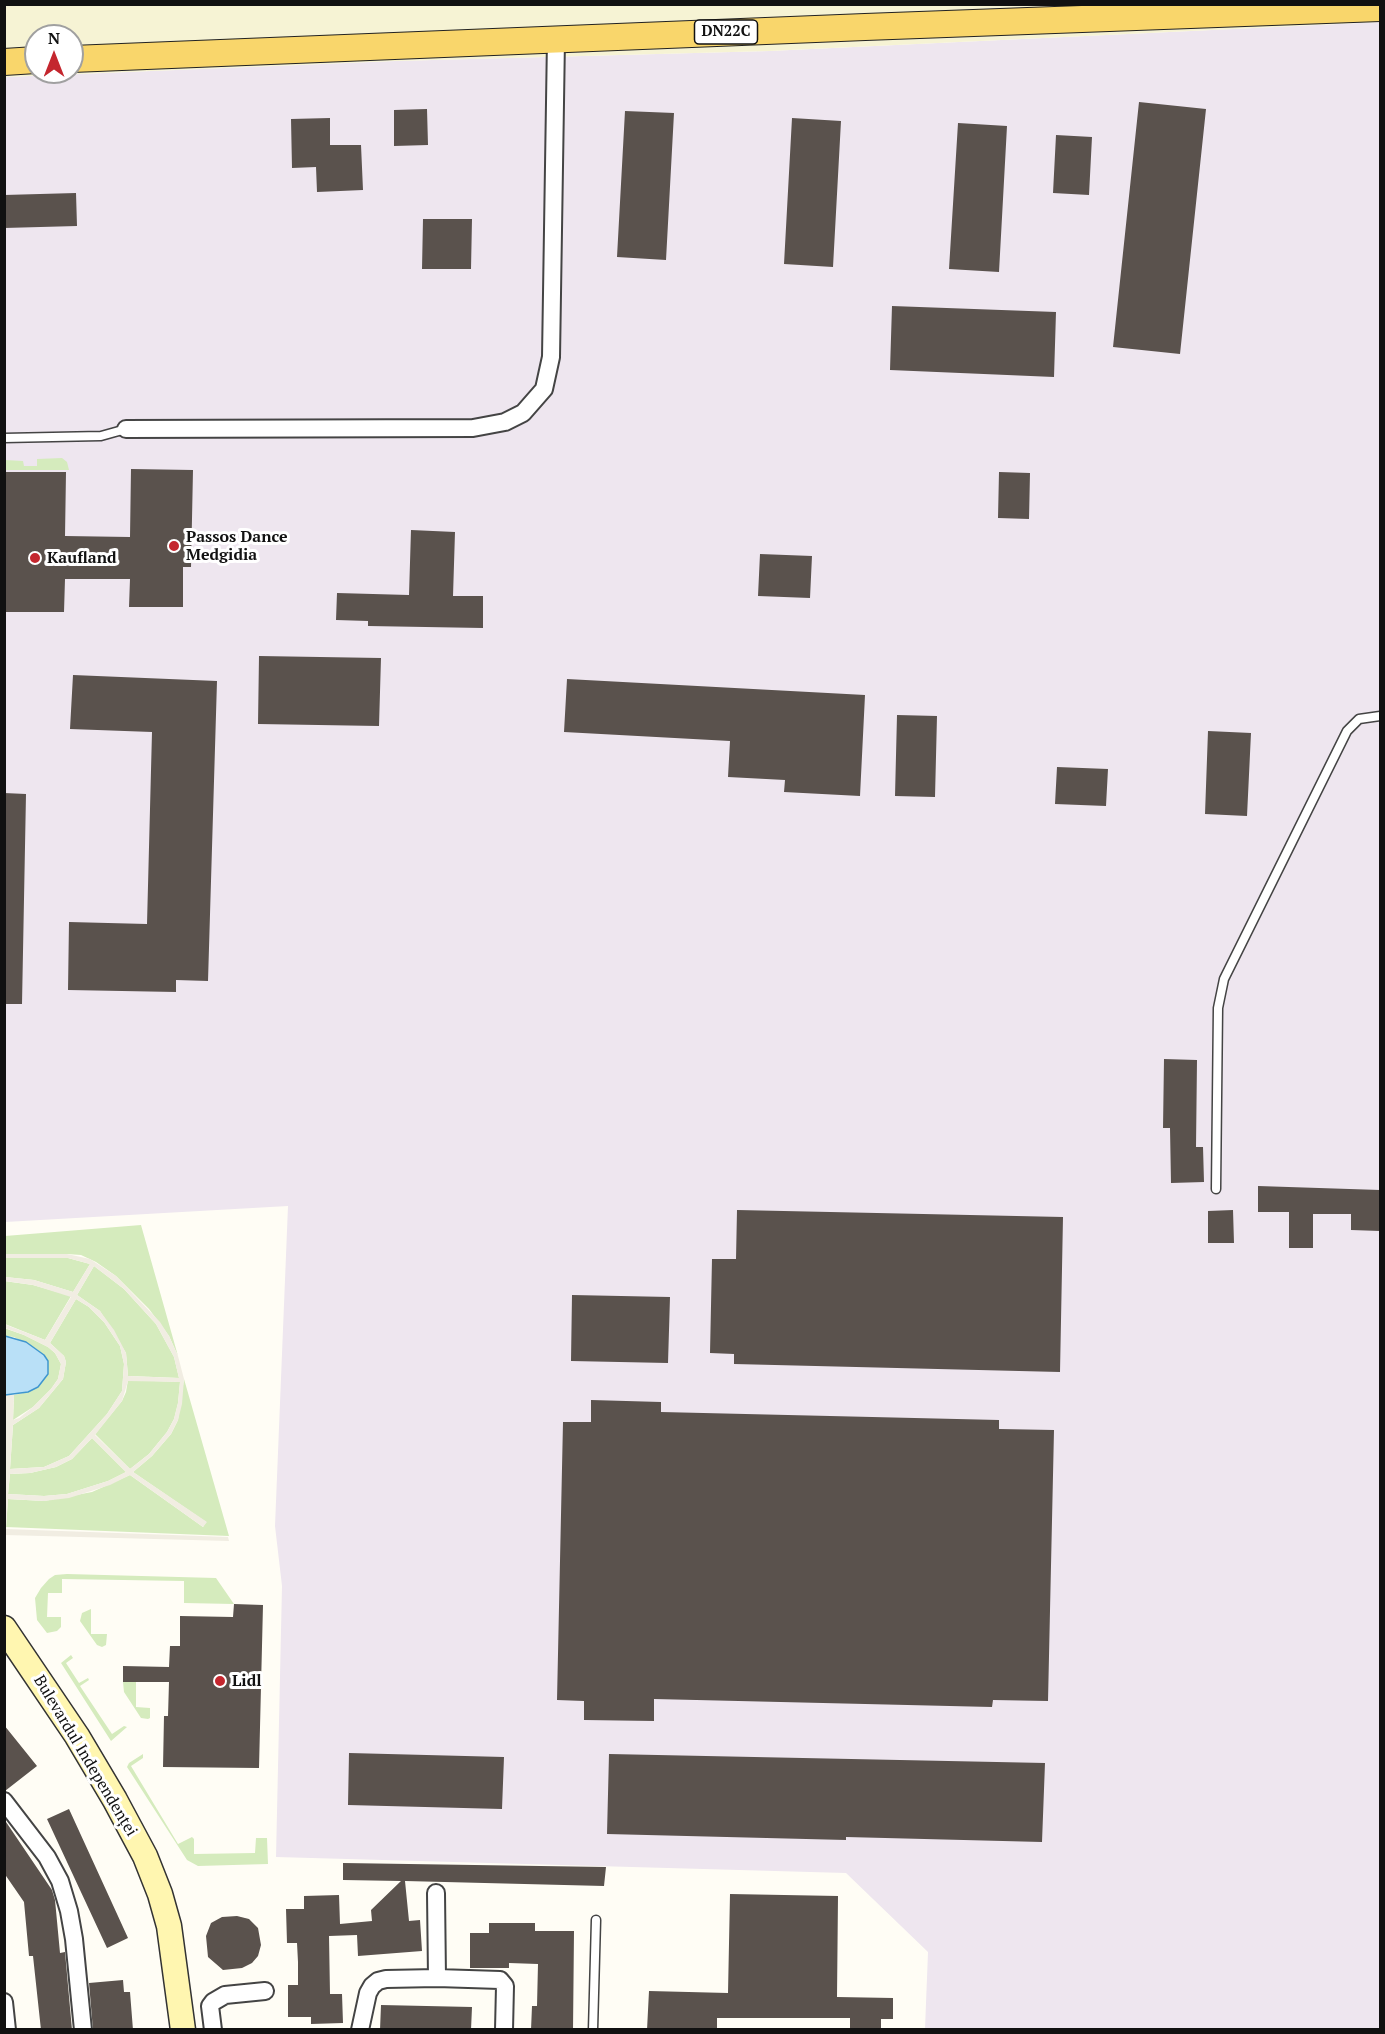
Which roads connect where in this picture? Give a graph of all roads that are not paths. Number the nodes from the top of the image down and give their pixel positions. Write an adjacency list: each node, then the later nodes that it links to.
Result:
1 (1380, 8): 2 (main road, DN22C)
2 (556, 39): 3 (main road, DN22C); 6 (street)
3 (84, 59)
4 (24, 61): 5 (main road)
5 (4, 62)
6 (126, 429): 7 (lane)
7 (4, 438)
8 (1380, 716): 9 (lane)
9 (1216, 1189)
10 (4, 1628): 19 (main road, Bulevardul Independenței)
11 (4, 1801): 18 (street)
12 (436, 1893): 14 (street)
13 (596, 1920): 23 (lane)
14 (437, 1978): 21 (street); 22 (street)
15 (265, 1991): 20 (street)
16 (4, 2002): 17 (street)
17 (7, 2030)
18 (83, 2030)
19 (183, 2030)
20 (213, 2030)
21 (360, 2030)
22 (504, 2030)
23 (593, 2030)

